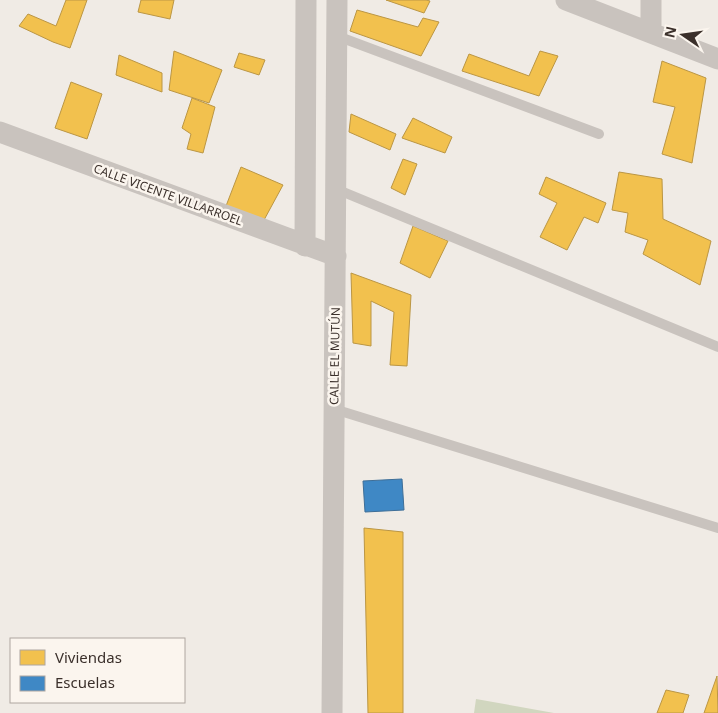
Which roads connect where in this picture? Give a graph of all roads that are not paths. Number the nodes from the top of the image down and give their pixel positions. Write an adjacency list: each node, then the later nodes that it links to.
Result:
1 (306, 0): 11 (street)
2 (337, 0): 6 (street, CALLE EL MUTÚN)
3 (566, 0): 5 (street)
4 (651, 0): 5 (street)
5 (651, 32): 7 (street)
6 (337, 36): 9 (lane); 10 (street, CALLE EL MUTÚN)
7 (718, 59)
8 (0, 132): 11 (street, CALLE VICENTE VILLARROEL)
9 (598, 134)
10 (336, 190): 12 (street, CALLE EL MUTÚN); 13 (lane)
11 (304, 246): 12 (street, CALLE VICENTE VILLARROEL)
12 (336, 256): 14 (street, CALLE EL MUTÚN)
13 (718, 347)
14 (334, 408): 15 (lane); 16 (street, CALLE EL MUTÚN)
15 (718, 528)
16 (332, 713)

